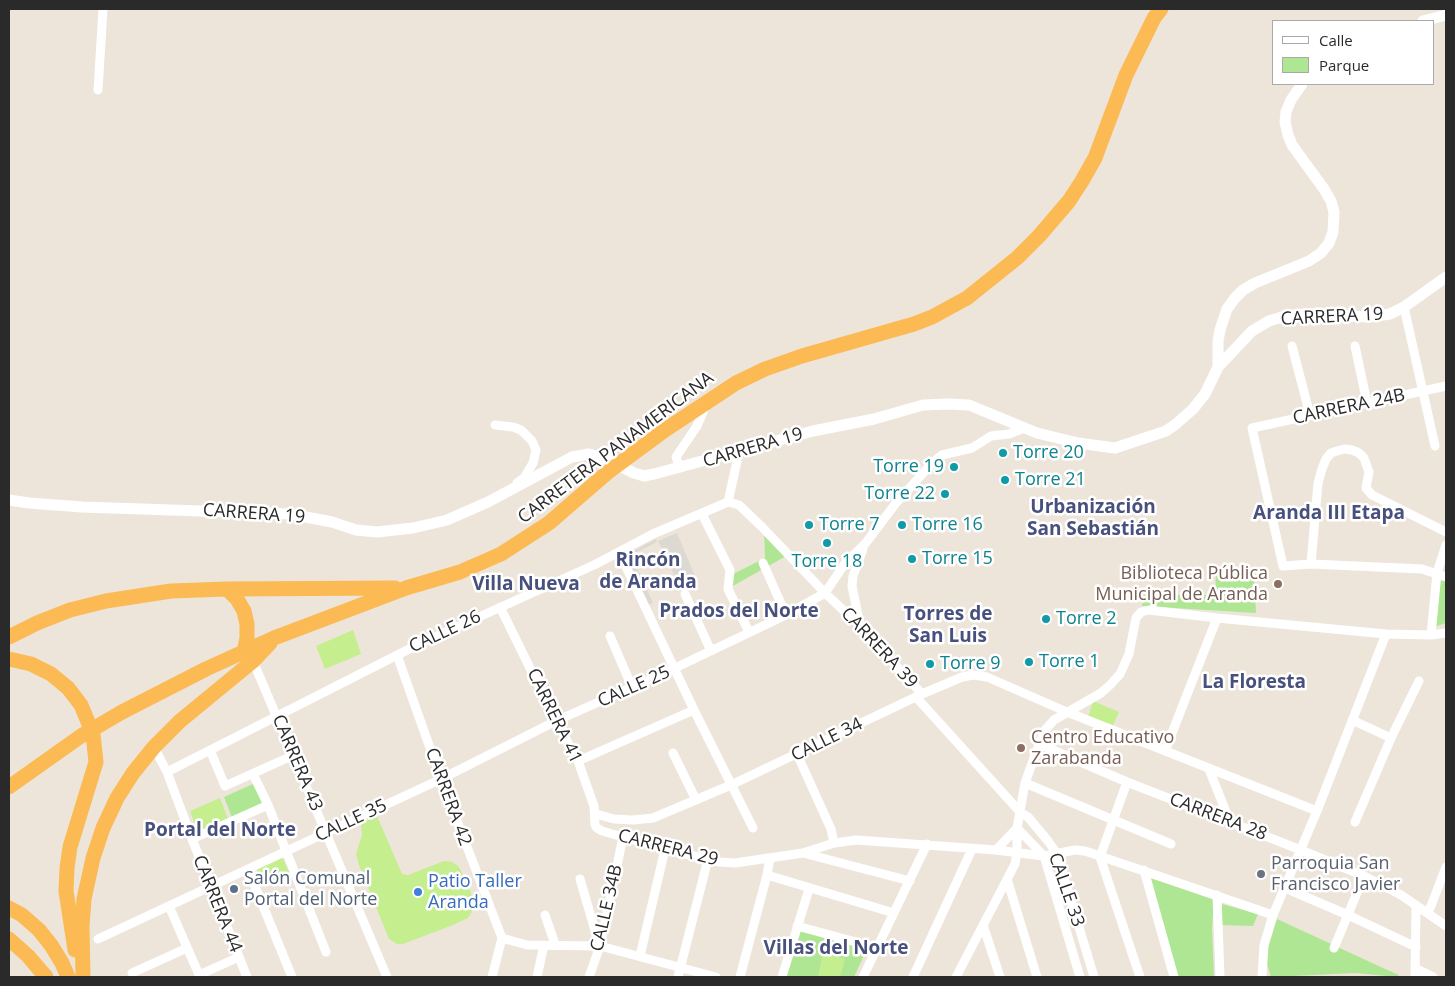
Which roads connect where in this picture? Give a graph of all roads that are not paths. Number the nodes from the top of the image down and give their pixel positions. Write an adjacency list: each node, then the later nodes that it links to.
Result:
1 (103, 9): 6 (street)
2 (1161, 9): 14 (highway, CARRETERA PANAMERICANA)
3 (1446, 15): 4 (street)
4 (1427, 20)
5 (1301, 85): 11 (street)
6 (98, 90)
7 (1446, 277): 8 (street, CARRERA 19)
8 (1404, 307): 11 (street, CARRERA 19); 13 (street)
9 (1292, 346): 16 (street)
10 (1355, 346): 15 (street)
11 (1218, 367): 18 (street, CARRERA 19)
12 (1446, 386): 13 (street, CARRERA 24B)
13 (1424, 391): 15 (street, CARRERA 24B); 19 (street)
14 (708, 400): 21 (street); 34 (highway, CARRETERA PANAMERICANA)
15 (1367, 403): 16 (street, CARRERA 24B)
16 (1310, 415): 31 (street, CARRERA 24B)
17 (495, 425): 22 (street)
18 (1024, 428): 20 (street, CARRERA 19); 27 (street)
19 (1435, 446)
20 (739, 452): 21 (street, CARRERA 19); 24 (street)
21 (680, 468): 22 (street, CARRERA 19)
22 (503, 494): 23 (street, CARRERA 19)
23 (9, 500)
24 (728, 502): 25 (street, CALLE 26); 36 (street, CARRERA 39)
25 (702, 514): 29 (street, CALLE 26); 42 (street)
26 (1446, 532): 31 (street)
27 (865, 544): 36 (street); 41 (street)
28 (1446, 545): 32 (street)
29 (619, 552): 38 (street, CALLE 26); 52 (street)
30 (763, 563): 39 (street)
31 (1311, 564): 32 (street)
32 (1437, 573): 33 (street); 44 (street)
33 (1446, 577)
34 (406, 588): 35 (highway, CARRETERA PANAMERICANA); 50 (highway, CARRETERA PANAMERICANA)
35 (227, 589): 47 (highway, CARRETERA PANAMERICANA); 50 (highway)
36 (825, 592): 39 (street, CALLE 25); 41 (street, CARRERA 39)
37 (685, 594): 48 (street)
38 (500, 607): 49 (street, CALLE 26); 60 (street, CARRERA 41)
39 (786, 615): 42 (street, CALLE 25)
40 (1217, 618): 43 (street); 57 (street); 65 (street)
41 (860, 626): 55 (street, CARRERA 39)
42 (749, 632): 48 (street, CALLE 25)
43 (1386, 634): 44 (street); 59 (street)
44 (1430, 635): 45 (street)
45 (1445, 635)
46 (610, 636): 54 (street)
47 (9, 637)
48 (711, 651): 52 (street, CALLE 25)
49 (397, 655): 58 (street, CALLE 26); 73 (street, CARRERA 42)
50 (249, 656): 58 (street, CARRERA 43); 63 (highway); 77 (highway, CARRETERA PANAMERICANA)
51 (9, 660): 149 (highway)
52 (675, 668): 54 (street, CALLE 25); 56 (street)
53 (1419, 681): 61 (street)
54 (632, 687): 60 (street, CALLE 25)
55 (919, 695): 57 (street, CALLE 34); 67 (street, CALLE 34); 81 (street, CARRERA 39)
56 (694, 710): 69 (street); 76 (street)
57 (1067, 712): 62 (street); 65 (street, CALLE 34)
58 (277, 716): 64 (street, CALLE 26); 68 (street, CARRERA 43)
59 (1352, 720): 61 (street); 80 (street)
60 (556, 721): 69 (street, CARRERA 41); 73 (street, CALLE 25)
61 (1391, 738): 85 (street)
62 (1039, 744): 74 (street, CARRERA 28); 75 (street)
63 (154, 747): 71 (street, CARRERA 44); 149 (highway)
64 (210, 750): 71 (street, CALLE 26); 72 (street)
65 (1165, 750): 70 (street, CALLE 34)
66 (673, 753): 78 (street)
67 (797, 754): 76 (street, CALLE 34); 92 (street)
68 (294, 755): 72 (street); 89 (street, CARRERA 43)
69 (578, 761): 82 (street, CARRERA 41)
70 (1209, 769): 80 (street, CALLE 34); 84 (street)
71 (167, 772): 91 (street, CARRERA 44)
72 (252, 774): 79 (street)
73 (441, 779): 89 (street, CALLE 35); 130 (street, CARRERA 42)
74 (1127, 782): 83 (street); 84 (street, CARRERA 28)
75 (1025, 783): 81 (street); 83 (street)
76 (731, 785): 78 (street, CALLE 34); 87 (street)
77 (9, 787)
78 (696, 800): 82 (street, CALLE 34)
79 (268, 805): 91 (street); 99 (street)
80 (1317, 811): 98 (street)
81 (1020, 813): 88 (street); 102 (street, CALLE 33)
82 (596, 814): 86 (street, CARRERA 41)
83 (1113, 820): 94 (street); 104 (street)
84 (1230, 822): 98 (street, CARRERA 28)
85 (1355, 822)
86 (597, 828): 90 (street, CARRERA 29)
87 (753, 828)
88 (1017, 828): 97 (street); 101 (street); 103 (street, CALLE 33)
89 (326, 832): 99 (street, CALLE 35); 152 (street, CARRERA 43)
90 (623, 837): 95 (street, CARRERA 29); 133 (street, CALLE 34B)
91 (192, 840): 115 (street, CARRERA 44)
92 (834, 843): 93 (street); 100 (street)
93 (927, 844): 96 (street); 114 (street)
94 (1171, 844)
95 (665, 849): 106 (street, CARRERA 29); 141 (street)
96 (972, 849): 97 (street); 161 (street)
97 (996, 850): 101 (street)
98 (1301, 850): 111 (street, CARRERA 28); 117 (street)
99 (286, 851): 108 (street, CALLE 35); 140 (street)
100 (803, 853): 105 (street, CARRERA 29); 114 (street)
101 (1017, 853): 103 (street); 113 (street)
102 (1057, 854): 103 (street); 104 (street); 166 (street, CALLE 33)
103 (1044, 856): 165 (street, CALLE 33)
104 (1100, 856): 109 (street); 167 (street)
105 (770, 858): 106 (street, CARRERA 29); 110 (street)
106 (708, 860): 143 (street)
107 (1446, 867): 123 (street)
108 (248, 869): 115 (street, CALLE 35); 151 (street)
109 (1144, 870): 118 (street); 168 (street)
110 (767, 875): 116 (street); 158 (street)
111 (1364, 876): 120 (street, CARRERA 28); 126 (street)
112 (580, 879): 133 (street)
113 (1007, 879): 127 (street); 164 (street)
114 (910, 880): 122 (street)
115 (211, 886): 119 (street, CALLE 35); 142 (street, CARRERA 44)
116 (809, 888): 122 (street); 128 (street)
117 (1285, 888): 125 (street); 126 (street)
118 (1217, 895): 125 (street); 169 (street)
119 (169, 906): 132 (street, CALLE 35); 137 (street)
120 (1416, 906): 123 (street, CARRERA 28); 136 (street)
121 (9, 908): 148 (highway)
122 (894, 913): 138 (street)
123 (1427, 913): 129 (street, CARRERA 28)
124 (545, 915): 134 (street)
125 (1273, 915): 170 (street)
126 (1348, 915): 136 (street); 139 (street)
127 (983, 925): 162 (street); 163 (street)
128 (797, 926): 138 (street); 159 (street)
129 (1446, 926)
130 (502, 938): 135 (street); 153 (street)
131 (9, 939): 147 (highway)
132 (98, 939)
133 (600, 943): 134 (street); 141 (street); 155 (street, CALLE 34B)
134 (555, 944): 135 (street)
135 (544, 945): 154 (street)
136 (1416, 947): 144 (street)
137 (187, 948): 145 (street); 146 (street)
138 (878, 948): 160 (street)
139 (1334, 948)
140 (326, 952)
141 (640, 956): 143 (street)
142 (239, 957): 146 (street); 150 (street, CARRERA 44)
143 (680, 967): 156 (street); 157 (street)
144 (1415, 972): 171 (street)
145 (132, 973)
146 (199, 976)
147 (46, 977)
148 (68, 977)
149 (82, 977)
150 (247, 977)
151 (292, 977)
152 (387, 977)
153 (492, 977)
154 (537, 977)
155 (589, 977)
156 (678, 977)
157 (716, 977)
158 (740, 977)
159 (782, 977)
160 (863, 977)
161 (913, 977)
162 (956, 977)
163 (1000, 977)
164 (1037, 977)
165 (1080, 977)
166 (1094, 977)
167 (1140, 977)
168 (1174, 977)
169 (1220, 977)
170 (1262, 977)
171 (1433, 977)

